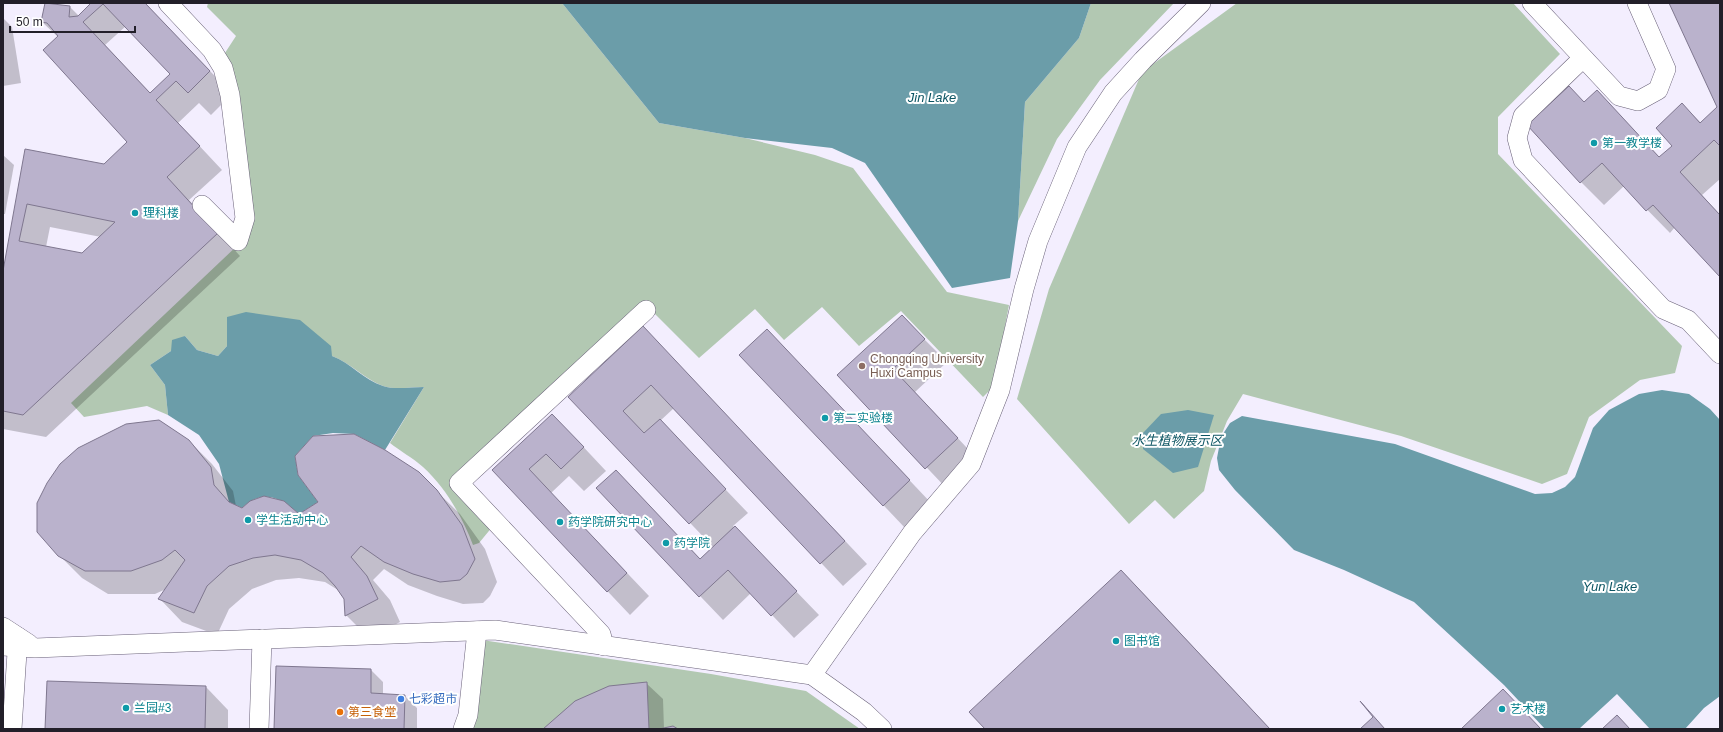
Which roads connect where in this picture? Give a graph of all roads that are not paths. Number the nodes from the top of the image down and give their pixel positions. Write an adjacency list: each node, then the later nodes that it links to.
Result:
1 (168, 3): 6 (lane)
2 (1201, 3): 13 (lane)
3 (1532, 3): 5 (lane)
4 (1637, 3): 5 (lane)
5 (1583, 58): 8 (lane)
6 (202, 205)
7 (646, 310): 12 (lane)
8 (1720, 354)
9 (478, 631): 11 (lane); 12 (lane); 16 (lane)
10 (10, 639): 11 (lane); 14 (lane)
11 (262, 639): 15 (lane)
12 (604, 646): 13 (lane)
13 (812, 675): 17 (lane)
14 (12, 729)
15 (259, 729)
16 (463, 729)
17 (882, 729)

